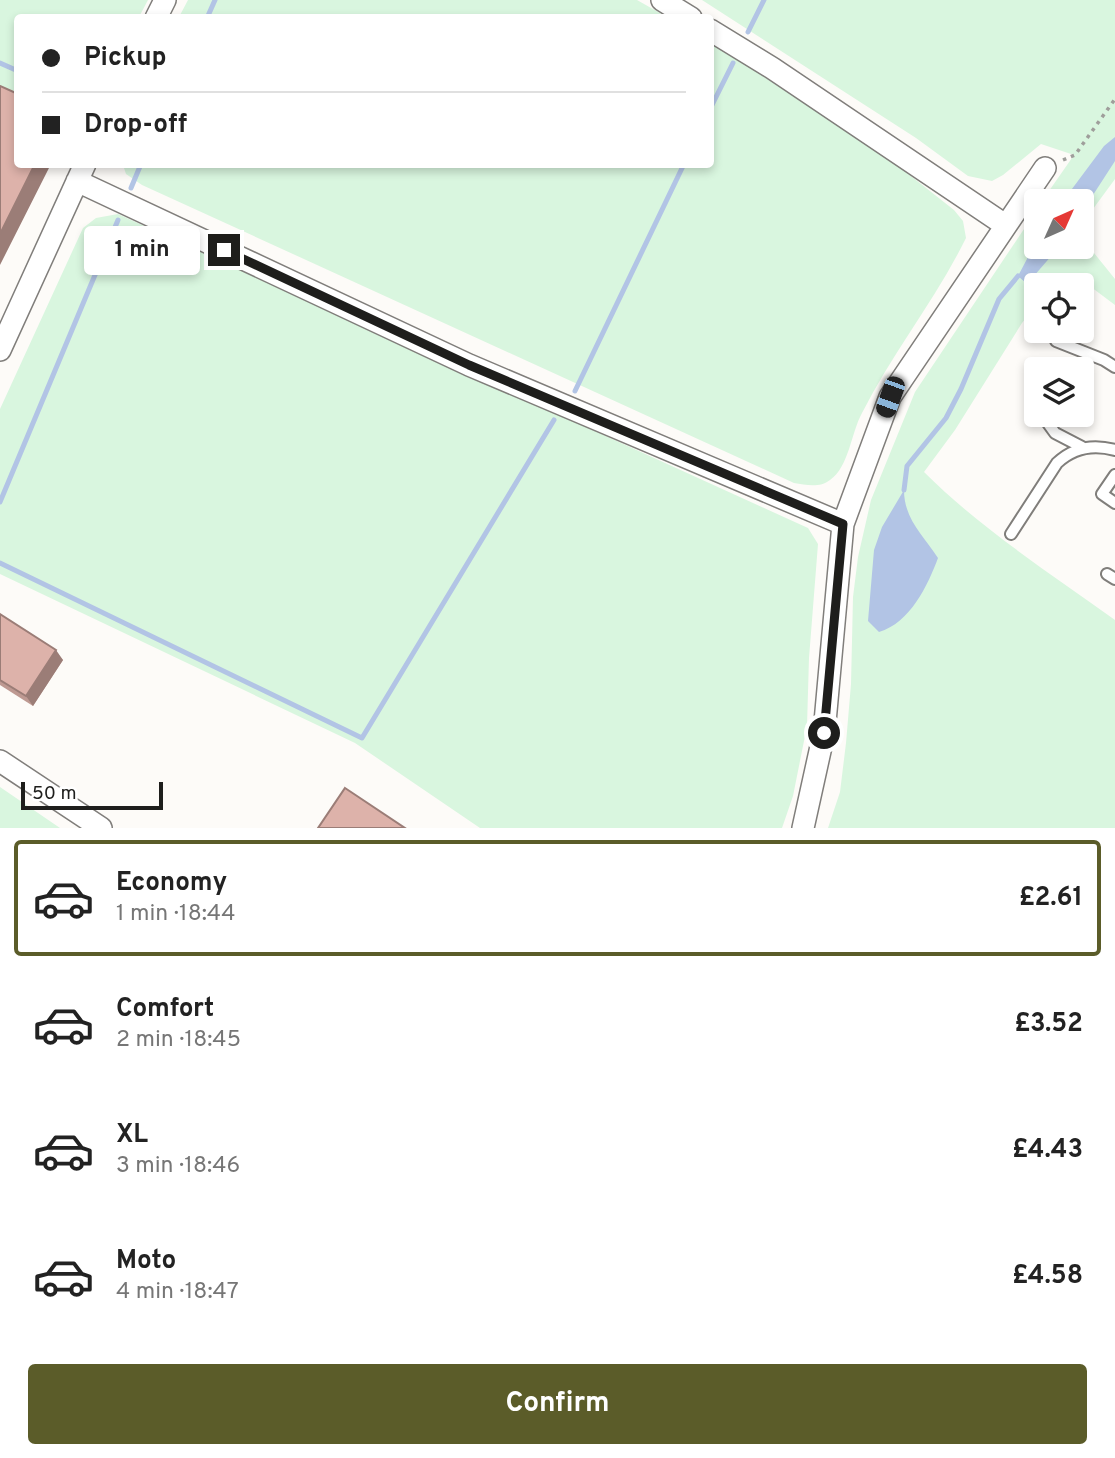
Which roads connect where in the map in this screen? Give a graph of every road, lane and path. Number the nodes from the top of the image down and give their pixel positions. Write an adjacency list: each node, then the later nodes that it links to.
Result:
1 (662, 0): 2 (street)
2 (685, 14)
3 (714, 32): 7 (street)
4 (1115, 99): 5 (path)
5 (1045, 168): 7 (street)
6 (81, 173): 9 (street); 16 (street)
7 (1005, 225): 16 (street)
8 (1061, 343): 10 (lane)
9 (0, 350)
10 (1115, 367)
11 (1051, 427): 12 (lane)
12 (1082, 447): 13 (lane); 17 (lane)
13 (1115, 450)
14 (1115, 475): 15 (lane)
15 (1115, 503)
16 (843, 524): 20 (street)
17 (1011, 534)
18 (0, 761): 19 (street)
19 (102, 828)
20 (803, 828)

